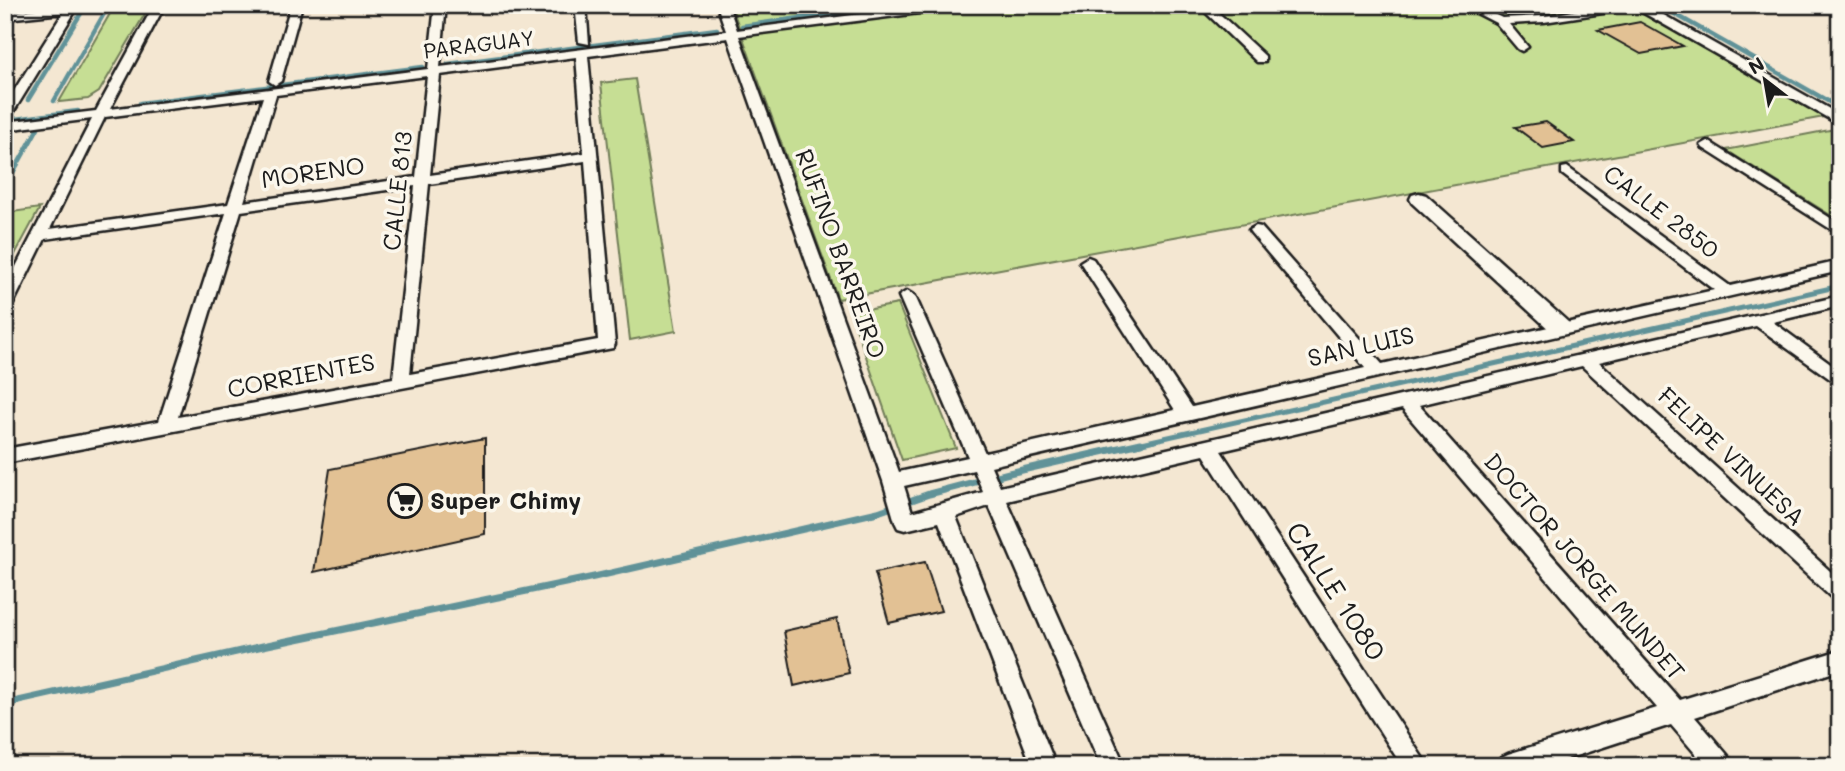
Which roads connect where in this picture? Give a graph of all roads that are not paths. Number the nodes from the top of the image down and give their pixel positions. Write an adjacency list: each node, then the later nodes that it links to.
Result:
1 (160, 5): 19 (street)
2 (297, 5): 18 (street)
3 (441, 5): 17 (street, CALLE 813)
4 (580, 5): 14 (street)
5 (722, 5): 13 (street, RUFINO BARREIRO)
6 (959, 5): 13 (street, PARAGUAY)
7 (1203, 5): 16 (street)
8 (1465, 5): 12 (street)
9 (1635, 5): 12 (street); 21 (street)
10 (73, 7): 11 (street); 20 (street)
11 (5, 16)
12 (1500, 21): 15 (street)
13 (730, 29): 14 (street, PARAGUAY); 50 (street, RUFINO BARREIRO)
14 (583, 47): 17 (street, PARAGUAY); 24 (street)
15 (1522, 47)
16 (1261, 59)
17 (435, 66): 18 (street, PARAGUAY); 26 (street, CALLE 813)
18 (273, 86): 19 (street, PARAGUAY); 28 (street)
19 (104, 108): 20 (street, PARAGUAY); 22 (street, PARAGUAY); 31 (street)
20 (5, 116)
21 (1840, 121)
22 (5, 126)
23 (1708, 145): 30 (street)
24 (592, 156): 26 (street, MORENO); 43 (street, CORRIENTES)
25 (1567, 171): 34 (street, CALLE 2850)
26 (422, 181): 28 (street, MORENO); 43 (street, CALLE 813)
27 (1419, 199): 39 (street)
28 (235, 208): 31 (street, MORENO); 46 (street)
29 (1256, 230): 41 (street)
30 (1840, 231)
31 (41, 235): 37 (street)
32 (1088, 262): 45 (street)
33 (1840, 266): 34 (street, SAN LUIS)
34 (1726, 291): 39 (street, SAN LUIS)
35 (907, 296): 49 (street, RUFINO BARREIRO)
36 (1840, 301): 38 (street)
37 (5, 304)
38 (1759, 320): 40 (street); 42 (street)
39 (1561, 328): 41 (street, SAN LUIS)
40 (1586, 360): 44 (street); 53 (street, FELIPE VINUESA)
41 (1377, 370): 45 (street, SAN LUIS)
42 (1840, 380)
43 (401, 382): 46 (street, CORRIENTES)
44 (1406, 403): 47 (street); 55 (street, DOCTOR JORGE MUNDET)
45 (1187, 414): 49 (street, SAN LUIS)
46 (166, 426): 48 (street, CORRIENTES)
47 (1209, 447): 51 (street); 58 (street, CALLE 1080)
48 (5, 456)
49 (981, 461): 50 (street, SAN LUIS); 51 (street, RUFINO BARREIRO)
50 (893, 481): 52 (street, RUFINO BARREIRO)
51 (995, 496): 52 (street); 57 (street, RUFINO BARREIRO)
52 (945, 513): 56 (street)
53 (1840, 593)
54 (1840, 660): 55 (street)
55 (1676, 712): 59 (street); 60 (street, DOCTOR JORGE MUNDET)
56 (1044, 766)
57 (1113, 766)
58 (1416, 766)
59 (1508, 766)
60 (1722, 766)

